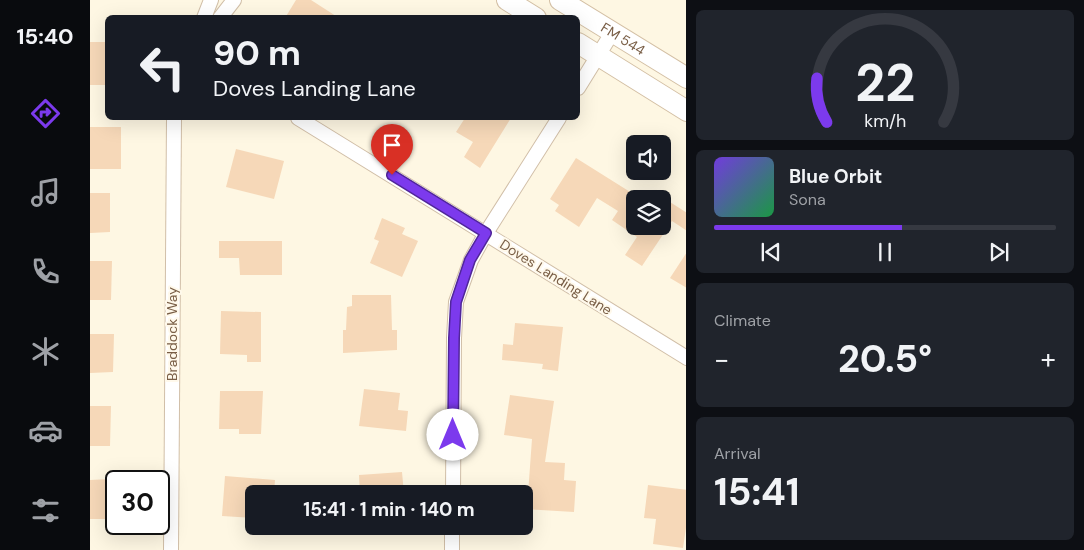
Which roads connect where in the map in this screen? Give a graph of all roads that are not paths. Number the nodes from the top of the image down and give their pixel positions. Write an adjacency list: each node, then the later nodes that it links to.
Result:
1 (212, 0): 5 (street)
2 (234, 0): 6 (street)
3 (507, 0): 7 (main road)
4 (560, 0): 8 (main road, FM 544)
5 (205, 15)
6 (222, 15)
7 (531, 15)
8 (612, 33): 10 (street); 11 (main road, FM 544)
9 (580, 44): 10 (main road, FM 544)
10 (598, 56): 12 (street); 13 (main road, FM 544)
11 (686, 78)
12 (580, 85)
13 (686, 111)
14 (174, 120): 21 (street, Braddock Way)
15 (301, 120): 17 (street, Doves Landing Lane)
16 (558, 120): 17 (street)
17 (486, 233): 18 (street, Doves Landing Lane); 19 (street)
18 (686, 358)
19 (453, 485)
20 (452, 535): 22 (street)
21 (171, 550)
22 (452, 550)

